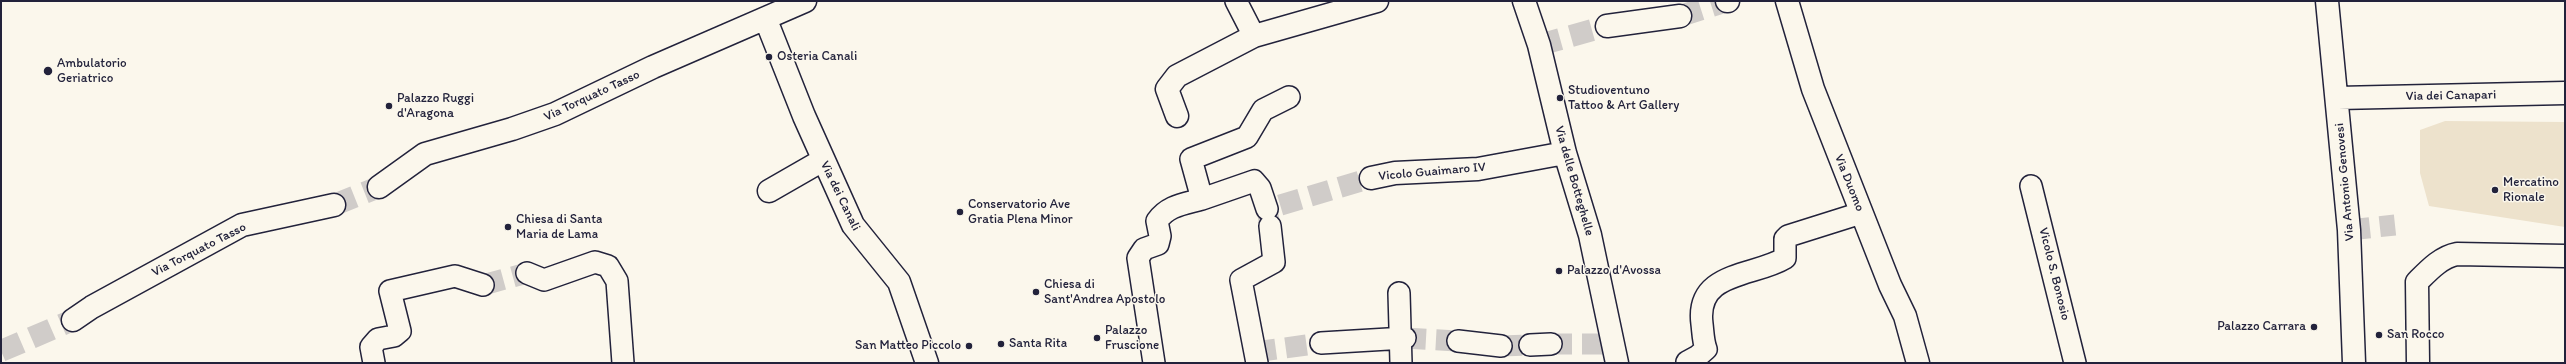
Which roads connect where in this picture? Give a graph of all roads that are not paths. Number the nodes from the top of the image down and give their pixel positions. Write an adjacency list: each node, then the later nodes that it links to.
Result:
1 (805, 1): 8 (street, Via Torquato Tasso)
2 (1236, 1): 10 (street)
3 (1377, 1): 10 (street)
4 (1524, 1): 15 (street, Via delle Botteghelle)
5 (1787, 1): 23 (street, Via Duomo)
6 (2327, 1): 13 (street, Via Antonio Genovesi)
7 (1680, 16): 9 (street)
8 (766, 20): 16 (street, Via dei Canali); 19 (street, Via Torquato Tasso)
9 (1607, 26)
10 (1254, 36): 14 (street)
11 (2565, 93): 13 (street, Via dei Canapari)
12 (1289, 97): 21 (street)
13 (2338, 98): 45 (street, Via Antonio Genovesi)
14 (1177, 116)
15 (1565, 152): 17 (street, Vicolo Guaimaro IV); 35 (street, Via delle Botteghelle)
16 (823, 160): 20 (street); 39 (street, Via dei Canali)
17 (1371, 178)
18 (2031, 186): 44 (street, Vicolo S. Bonosio)
19 (379, 187)
20 (769, 191)
21 (1202, 199): 40 (street); 41 (street)
22 (334, 205): 28 (street, Via Torquato Tasso)
23 (1861, 213): 36 (street); 43 (street, Via Duomo)
24 (2565, 256): 46 (street)
25 (527, 273): 38 (street)
26 (484, 285): 37 (street)
27 (1399, 293): 29 (street)
28 (73, 320)
29 (1402, 338): 31 (street); 42 (street)
30 (1458, 341): 34 (street)
31 (1321, 343)
32 (1551, 344): 33 (street)
33 (1530, 345)
34 (1500, 346)
35 (1612, 350)
36 (1687, 362)
37 (374, 363)
38 (623, 363)
39 (927, 363)
40 (1154, 363)
41 (1257, 363)
42 (1401, 363)
43 (1918, 363)
44 (2075, 363)
45 (2354, 363)
46 (2418, 363)

